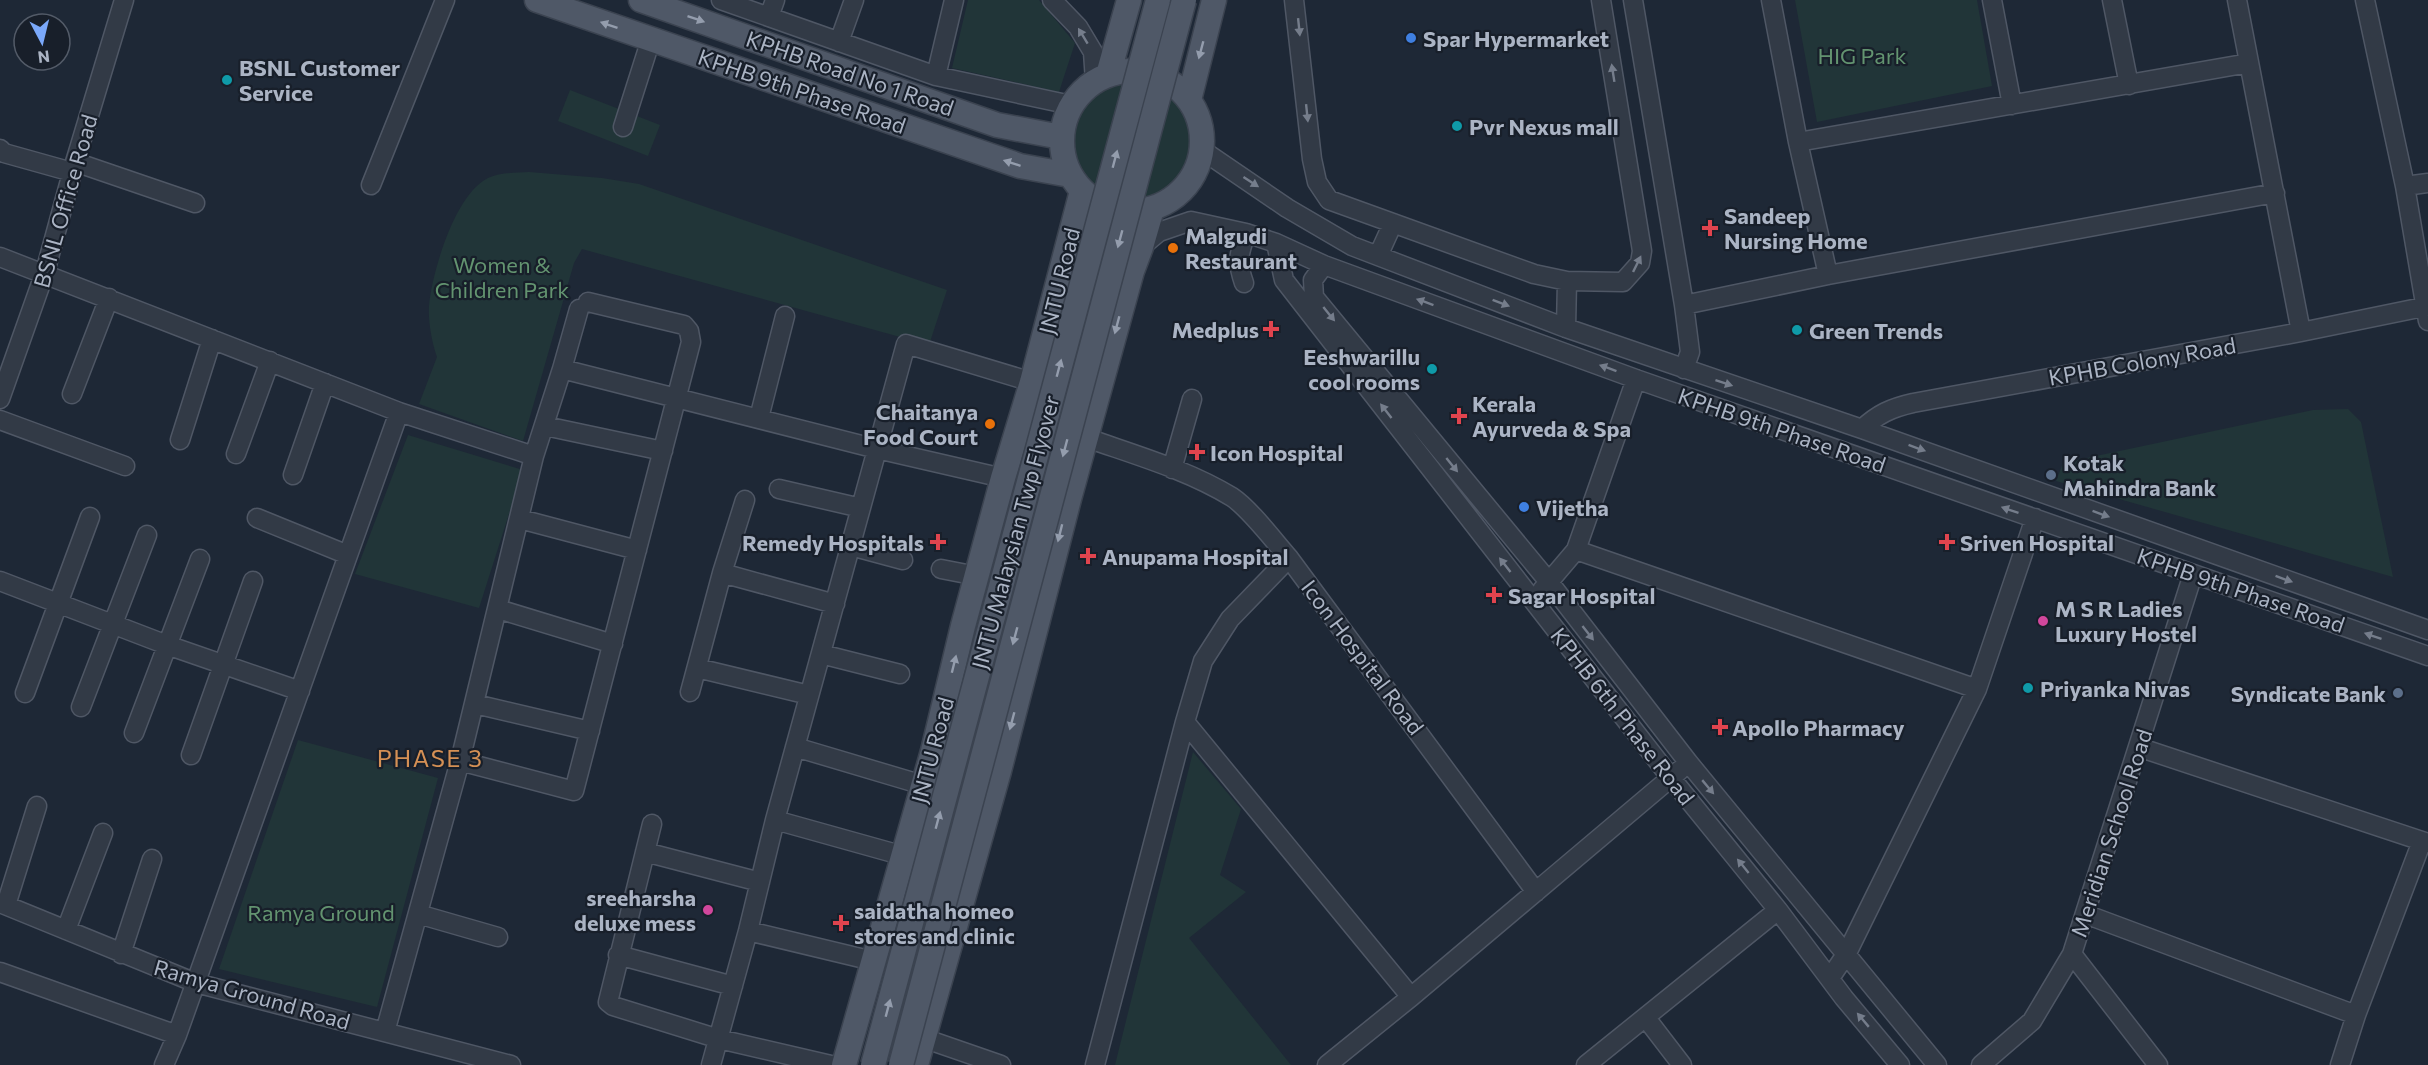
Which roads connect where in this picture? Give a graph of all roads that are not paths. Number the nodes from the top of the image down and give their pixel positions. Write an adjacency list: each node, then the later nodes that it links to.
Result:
1 (124, 0): 36 (street, BSNL Office Road)
2 (445, 0): 39 (street)
3 (537, 0): 22 (main road, KPHB 9th Phase Road, one-way to 3)
4 (641, 0): 32 (main road, KPHB Road No 1 Road, one-way to 32)
5 (721, 0): 21 (street)
6 (854, 0): 23 (street)
7 (954, 0): 25 (street)
8 (1052, 0): 26 (street, one-way to 8)
9 (1129, 0): 26 (main road)
10 (1158, 0): 179 (main road, JNTU Malaysian Twp Flyover, one-way to 10, bridge)
11 (1184, 0): 180 (main road, JNTU Malaysian Twp Flyover, one-way to 180, bridge)
12 (1214, 0): 28 (main road, one-way to 28)
13 (1294, 0): 44 (street, one-way to 44)
14 (1600, 0): 53 (street, one-way to 14)
15 (1633, 0): 56 (street)
16 (1771, 0): 33 (street)
17 (1992, 0): 30 (street)
18 (2112, 0): 27 (street)
19 (2237, 0): 24 (street)
20 (2365, 0): 40 (street)
21 (772, 9): 23 (street)
22 (651, 39): 31 (street); 37 (main road, KPHB 9th Phase Road, one-way to 22)
23 (839, 42): 25 (street)
24 (2249, 63): 27 (street); 41 (street)
25 (936, 76): 29 (street)
26 (1102, 78): 28 (main road); 29 (main road)
27 (2129, 85): 30 (street)
28 (1189, 100): 35 (main road)
29 (1071, 105): 32 (main road)
30 (2012, 105): 33 (street)
31 (623, 127)
32 (1061, 137): 37 (main road)
33 (1798, 142): 52 (street)
34 (0, 149): 36 (street)
35 (1202, 150): 43 (main road); 48 (street, KPHB 9th Phase Road, one-way to 48)
36 (74, 167): 42 (street); 51 (street, BSNL Office Road)
37 (1076, 183): 43 (main road); 66 (main road, JNTU Road)
38 (2428, 183): 40 (street)
39 (371, 185)
40 (2405, 186): 57 (street)
41 (2275, 193): 52 (street); 60 (street)
42 (195, 203)
43 (1152, 208): 47 (main road)
44 (1393, 223): 48 (street); 53 (street)
45 (1246, 233): 46 (street, KPHB 9th Phase Road); 47 (street, KPHB 9th Phase Road); 54 (street)
46 (1276, 243): 50 (street, KPHB 9th Phase Road); 109 (street, KPHB 6th Phase Road, one-way to 46)
47 (1141, 247): 77 (main road, one-way to 77)
48 (1378, 256): 59 (street, KPHB 9th Phase Road, one-way to 59)
49 (0, 257): 51 (street)
50 (1324, 265): 65 (street, KPHB 9th Phase Road, one-way to 50); 107 (street, KPHB 6th Phase Road, one-way to 107)
51 (45, 272): 55 (street); 70 (street, BSNL Office Road)
52 (1828, 275): 56 (street)
53 (1567, 281): 59 (street)
54 (1244, 283)
55 (109, 298): 61 (street); 68 (street)
56 (1684, 305): 64 (street)
57 (2427, 311): 60 (street, KPHB Colony Road)
58 (785, 316): 73 (street)
59 (1566, 328): 64 (street, KPHB 9th Phase Road)
60 (2301, 332): 76 (street, KPHB Colony Road)
61 (212, 339): 62 (street); 78 (street)
62 (270, 362): 67 (street); 81 (street)
63 (562, 369): 69 (street); 69 (street); 75 (street)
64 (1684, 369): 76 (street, KPHB 9th Phase Road, one-way to 76)
65 (1636, 379): 92 (street, KPHB 9th Phase Road, one-way to 65); 97 (street)
66 (1032, 382): 79 (street); 86 (main road, JNTU Road)
67 (325, 383): 72 (street); 85 (street)
68 (72, 394)
69 (677, 397): 73 (street); 80 (street)
70 (0, 399)
71 (1192, 399): 84 (street)
72 (399, 412): 82 (street); 98 (street)
73 (759, 418): 79 (street)
74 (0, 420): 83 (street)
75 (545, 426): 80 (street); 82 (street)
76 (1862, 429): 114 (street, KPHB 9th Phase Road, one-way to 114)
77 (1087, 438): 84 (street, Icon Hospital Road); 138 (main road, one-way to 138)
78 (180, 440)
79 (877, 449): 86 (street); 89 (street)
80 (663, 451): 96 (street)
81 (236, 454)
82 (534, 456): 93 (street)
83 (125, 466)
84 (1172, 468): 99 (street, Icon Hospital Road)
85 (293, 475)
86 (1003, 478): 105 (main road, JNTU Road)
87 (779, 489): 89 (street)
88 (745, 500): 103 (street)
89 (861, 508): 95 (street)
90 (90, 517): 110 (street)
91 (257, 518): 98 (street)
92 (2035, 518): 104 (street, KPHB 9th Phase Road); 122 (street)
93 (520, 519): 96 (street); 112 (street)
94 (147, 535): 113 (street)
95 (851, 546): 101 (street); 111 (street)
96 (638, 549): 115 (street)
97 (1576, 550): 107 (street); 122 (street)
98 (348, 555): 123 (street)
99 (1289, 558): 129 (street); 150 (street, Icon Hospital Road)
100 (200, 559): 116 (street)
101 (903, 560)
102 (941, 569): 105 (street)
103 (722, 573): 111 (street); 120 (street)
104 (2193, 574): 118 (street, KPHB 9th Phase Road, one-way to 104); 133 (street, Meridian School Road)
105 (977, 576): 134 (main road, JNTU Road, one-way to 105)
106 (253, 581): 119 (street)
107 (1549, 582): 109 (street); 137 (street, KPHB 6th Phase Road, one-way to 137)
108 (1, 585): 110 (street)
109 (1533, 600): 139 (street, KPHB 6th Phase Road)
110 (58, 603): 113 (street); 125 (street)
111 (836, 604): 117 (street)
112 (498, 609): 115 (street); 127 (street)
113 (113, 625): 116 (street); 128 (street)
114 (2428, 630)
115 (613, 644): 130 (street)
116 (167, 645): 119 (street); 131 (street)
117 (821, 654): 121 (street); 126 (street)
118 (2428, 656)
119 (223, 663): 123 (street); 135 (street)
120 (697, 668): 124 (street); 126 (street)
121 (900, 674)
122 (1977, 689): 158 (street)
123 (300, 691): 165 (street)
124 (690, 692)
125 (25, 693)
126 (809, 695): 132 (street)
127 (475, 704): 130 (street); 136 (street)
128 (81, 707)
129 (1185, 722): 167 (street); 183 (street)
130 (590, 731): 136 (street)
131 (134, 733)
132 (795, 747): 140 (street); 142 (street)
133 (2138, 747): 145 (street); 154 (street, Meridian School Road)
134 (933, 751): 138 (main road); 140 (main road, JNTU Road)
135 (191, 755)
136 (460, 761): 153 (street)
137 (1688, 762): 139 (street); 158 (street, KPHB 6th Phase Road, one-way to 158)
138 (999, 771): 172 (main road)
139 (1671, 778): 150 (street); 152 (street, KPHB 6th Phase Road, one-way to 139)
140 (923, 785): 147 (main road, JNTU Road)
141 (37, 806): 151 (street)
142 (775, 820): 147 (street); 149 (street)
143 (652, 824): 146 (street)
144 (103, 833): 155 (street)
145 (2425, 842): 168 (street)
146 (645, 852): 149 (street); 161 (street)
147 (904, 856): 162 (main road, JNTU Road)
148 (152, 859): 159 (street)
149 (760, 882): 156 (street)
150 (1536, 892): 167 (street)
151 (3, 904): 155 (street, Ramya Ground Road)
152 (1778, 910): 164 (street, KPHB 6th Phase Road); 169 (street)
153 (418, 914): 157 (street); 170 (street)
154 (2085, 914): 160 (street, Meridian School Road); 168 (street)
155 (66, 930): 159 (street, Ramya Ground Road)
156 (748, 931): 162 (street); 166 (street)
157 (498, 937)
158 (1846, 953): 164 (street); 188 (street, KPHB 6th Phase Road)
159 (121, 954): 165 (street, Ramya Ground Road)
160 (2072, 954): 189 (street, Meridian School Road); 190 (street)
161 (618, 955): 166 (street); 173 (street)
162 (873, 961): 178 (main road, JNTU Road)
163 (0, 972): 171 (street)
164 (1830, 978): 187 (street, KPHB 6th Phase Road, one-way to 164)
165 (196, 983): 170 (street, Ramya Ground Road); 171 (street)
166 (733, 986): 173 (street)
167 (1412, 997): 184 (street)
168 (2356, 1015): 191 (street)
169 (1646, 1018): 185 (street); 186 (street)
170 (385, 1032): 175 (street, Ramya Ground Road)
171 (177, 1035): 174 (street)
172 (923, 1038): 181 (main road); 182 (street)
173 (719, 1039): 176 (street); 177 (street)
174 (164, 1065)
175 (511, 1065)
176 (711, 1065)
177 (831, 1065)
178 (844, 1065)
179 (873, 1065)
180 (901, 1065)
181 (916, 1065)
182 (1001, 1065)
183 (1095, 1065)
184 (1327, 1065)
185 (1586, 1065)
186 (1682, 1065)
187 (1900, 1065)
188 (1937, 1065)
189 (1981, 1065)
190 (2158, 1065)
191 (2340, 1065)

